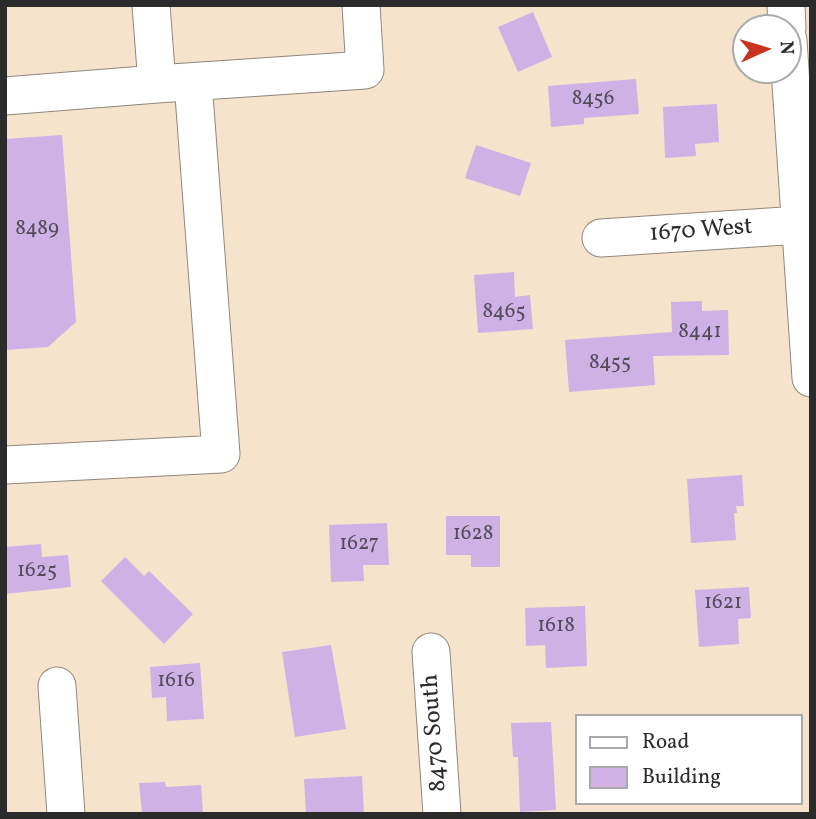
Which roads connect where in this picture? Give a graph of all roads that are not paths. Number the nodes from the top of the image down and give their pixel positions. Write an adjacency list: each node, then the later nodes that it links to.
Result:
1 (151, 5): 3 (street)
2 (361, 5): 3 (street)
3 (175, 83): 5 (street); 9 (street)
4 (791, 84): 6 (street)
5 (5, 96)
6 (800, 225): 7 (street, 1670 West); 8 (street)
7 (601, 238)
8 (811, 378)
9 (5, 465)
10 (431, 652): 13 (street, 8470 South)
11 (57, 686): 12 (street)
12 (66, 814)
13 (442, 814)

